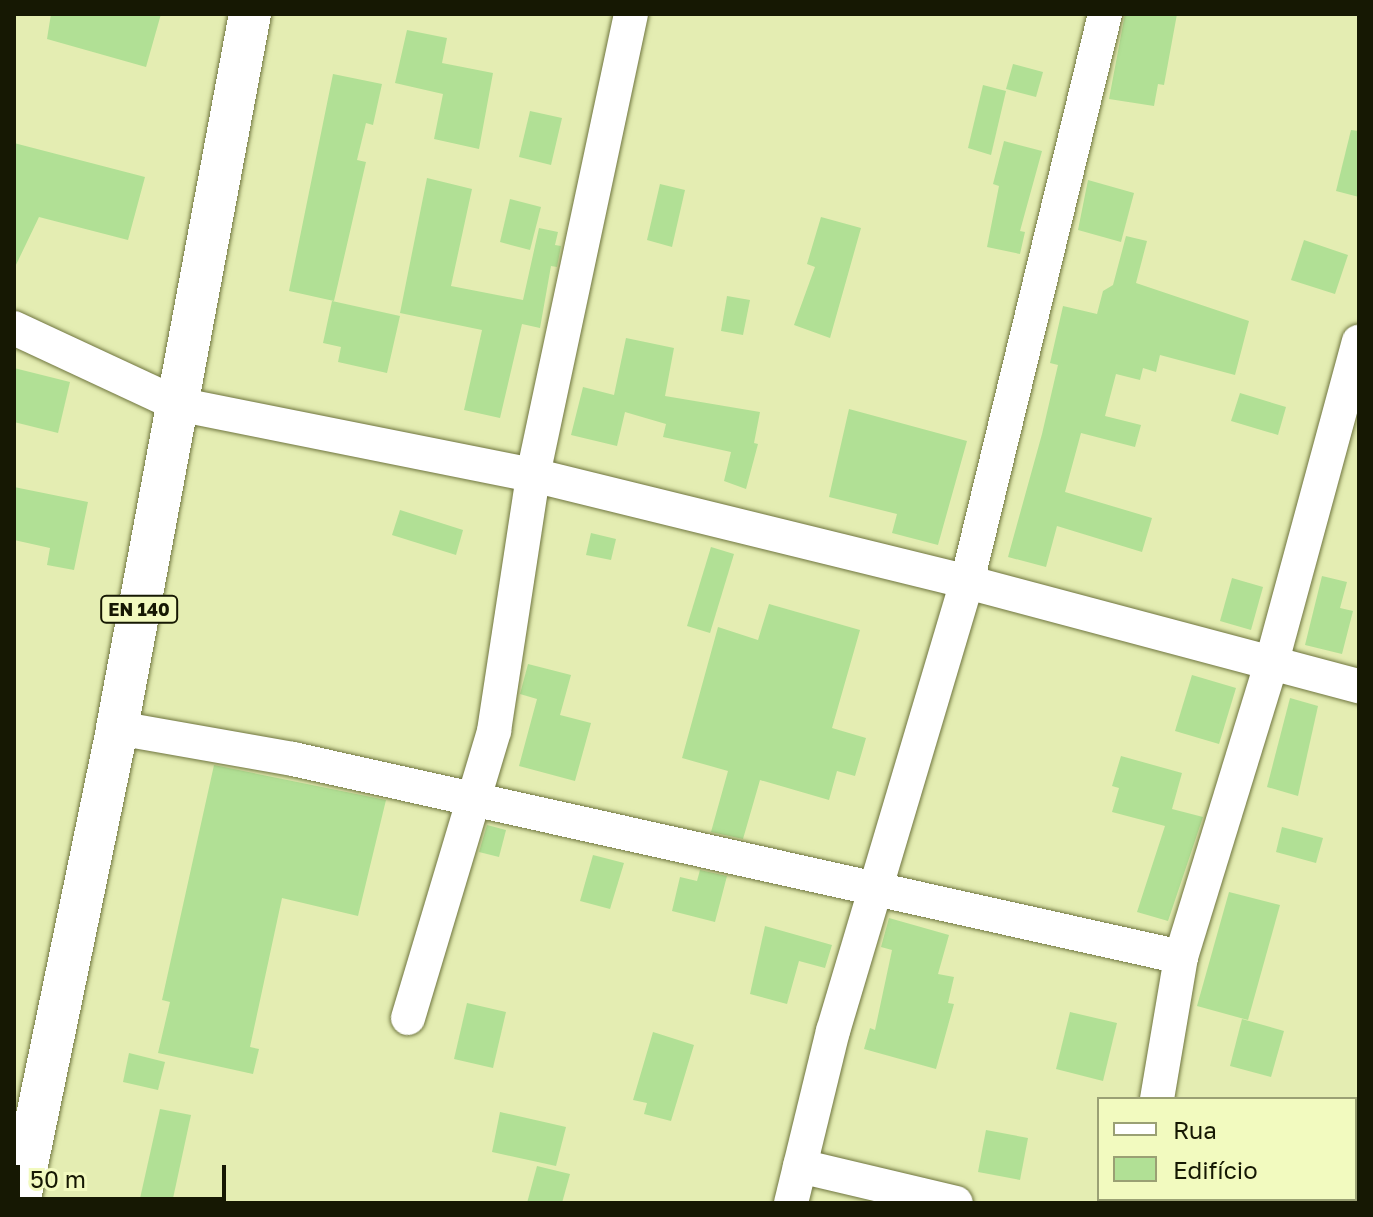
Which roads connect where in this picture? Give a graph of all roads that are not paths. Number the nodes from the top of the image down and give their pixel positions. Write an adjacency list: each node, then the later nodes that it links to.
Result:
1 (250, 14): 6 (main road, EN 140)
2 (631, 14): 7 (street)
3 (1105, 14): 8 (street)
4 (14, 328): 6 (street)
5 (1359, 342): 9 (street)
6 (177, 404): 7 (street); 11 (main road, EN 140)
7 (533, 475): 8 (street); 12 (street)
8 (967, 582): 9 (street); 13 (street)
9 (1271, 665): 10 (street); 14 (street)
10 (1359, 686)
11 (117, 728): 12 (street); 18 (main road, EN 140)
12 (471, 799): 13 (street); 15 (street)
13 (872, 892): 14 (street); 17 (street)
14 (1181, 957): 16 (street)
15 (408, 1018)
16 (1157, 1097)
17 (800, 1166): 19 (street); 20 (street)
18 (19, 1203)
19 (791, 1203)
20 (956, 1203)

